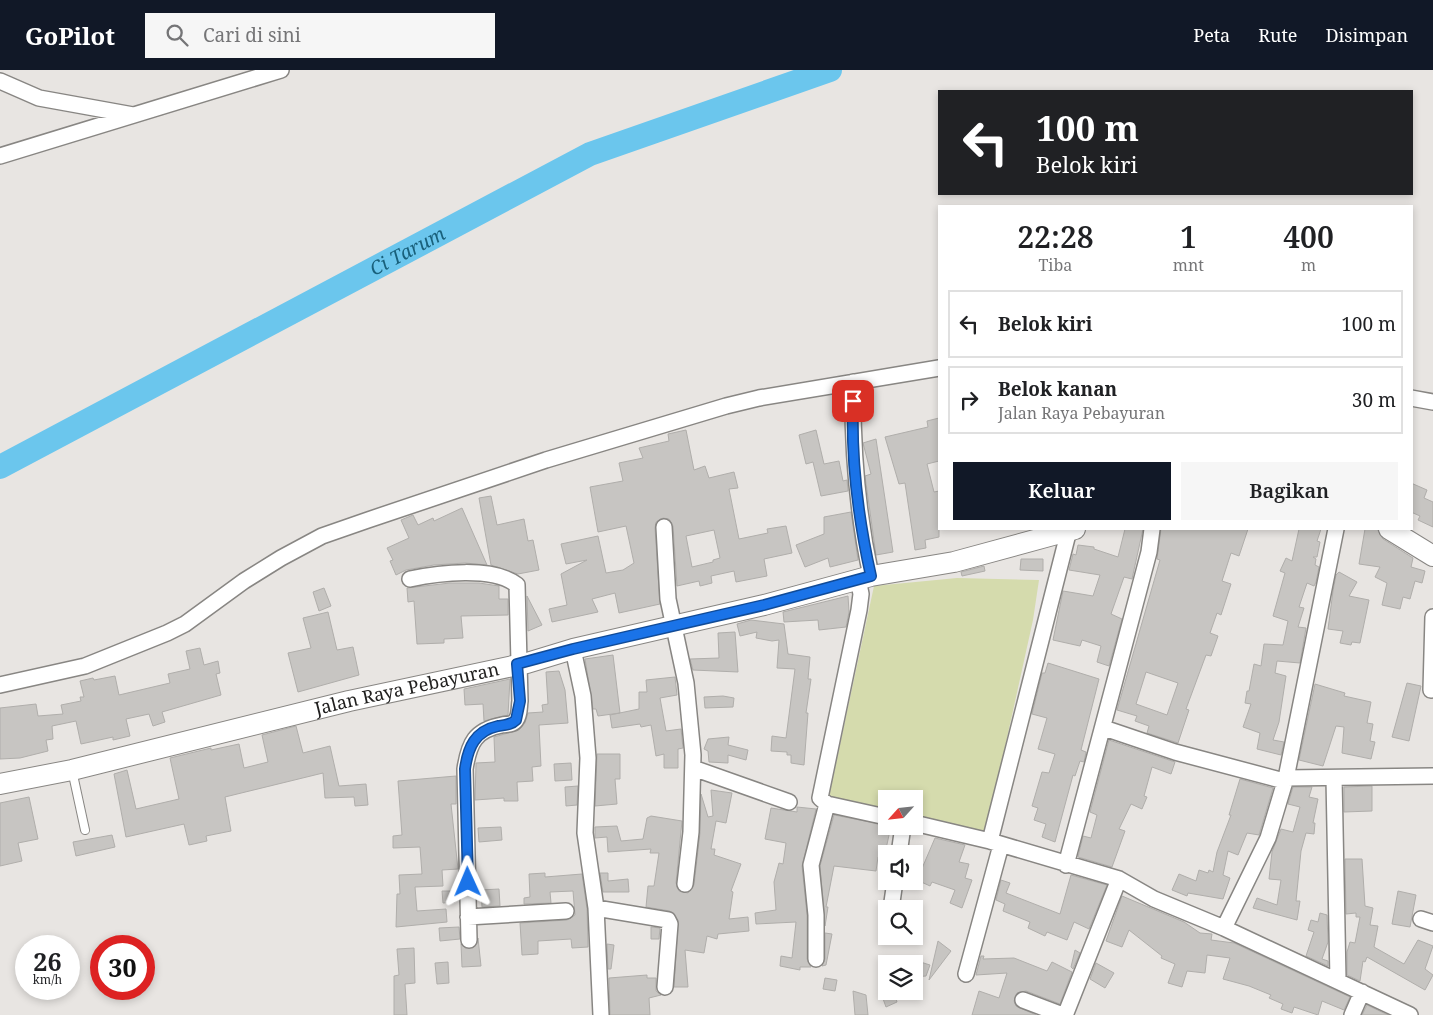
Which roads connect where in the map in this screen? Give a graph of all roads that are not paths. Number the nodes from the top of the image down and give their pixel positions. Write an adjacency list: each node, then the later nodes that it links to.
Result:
1 (281, 70): 3 (street)
2 (0, 81): 3 (street)
3 (135, 116): 4 (street)
4 (0, 156)
5 (938, 368): 6 (street)
6 (854, 382): 15 (street); 21 (street)
7 (1413, 398): 8 (street)
8 (1433, 402)
9 (664, 527): 18 (street)
10 (1072, 530): 15 (main road, Jalan Raya Pebayuran); 35 (street)
11 (1152, 530): 23 (street)
12 (1336, 530): 28 (street)
13 (1391, 530): 14 (main road)
14 (1433, 556)
15 (864, 578): 18 (main road, Jalan Raya Pebayuran); 31 (street)
16 (410, 579): 20 (street)
17 (1433, 617): 22 (street)
18 (675, 626): 19 (main road, Jalan Raya Pebayuran); 24 (street)
19 (573, 649): 20 (main road, Jalan Raya Pebayuran); 39 (street)
20 (517, 664): 25 (main road, Jalan Raya Pebayuran); 41 (street)
21 (0, 685)
22 (1431, 690)
23 (1104, 728): 28 (street); 36 (street)
24 (693, 768): 30 (street); 38 (street)
25 (72, 770): 29 (main road, Jalan Raya Pebayuran); 34 (lane)
26 (1433, 776): 27 (street)
27 (1334, 778): 28 (street); 46 (street)
28 (1285, 779): 42 (street)
29 (0, 784)
30 (789, 802)
31 (827, 804): 32 (street); 44 (street)
32 (878, 815)
33 (923, 825): 35 (street)
34 (85, 830)
35 (995, 843): 36 (street); 45 (street)
36 (1066, 865): 37 (street)
37 (1119, 879): 42 (street); 49 (street)
38 (685, 884)
39 (596, 908): 47 (street); 50 (street)
40 (566, 912): 41 (street)
41 (468, 917): 43 (street)
42 (1224, 928): 46 (street)
43 (469, 940)
44 (816, 959)
45 (966, 974)
46 (1338, 980): 48 (street)
47 (665, 987)
48 (1362, 992): 51 (street); 52 (street)
49 (1023, 1000)
50 (600, 1015)
51 (1352, 1015)
52 (1410, 1015)

